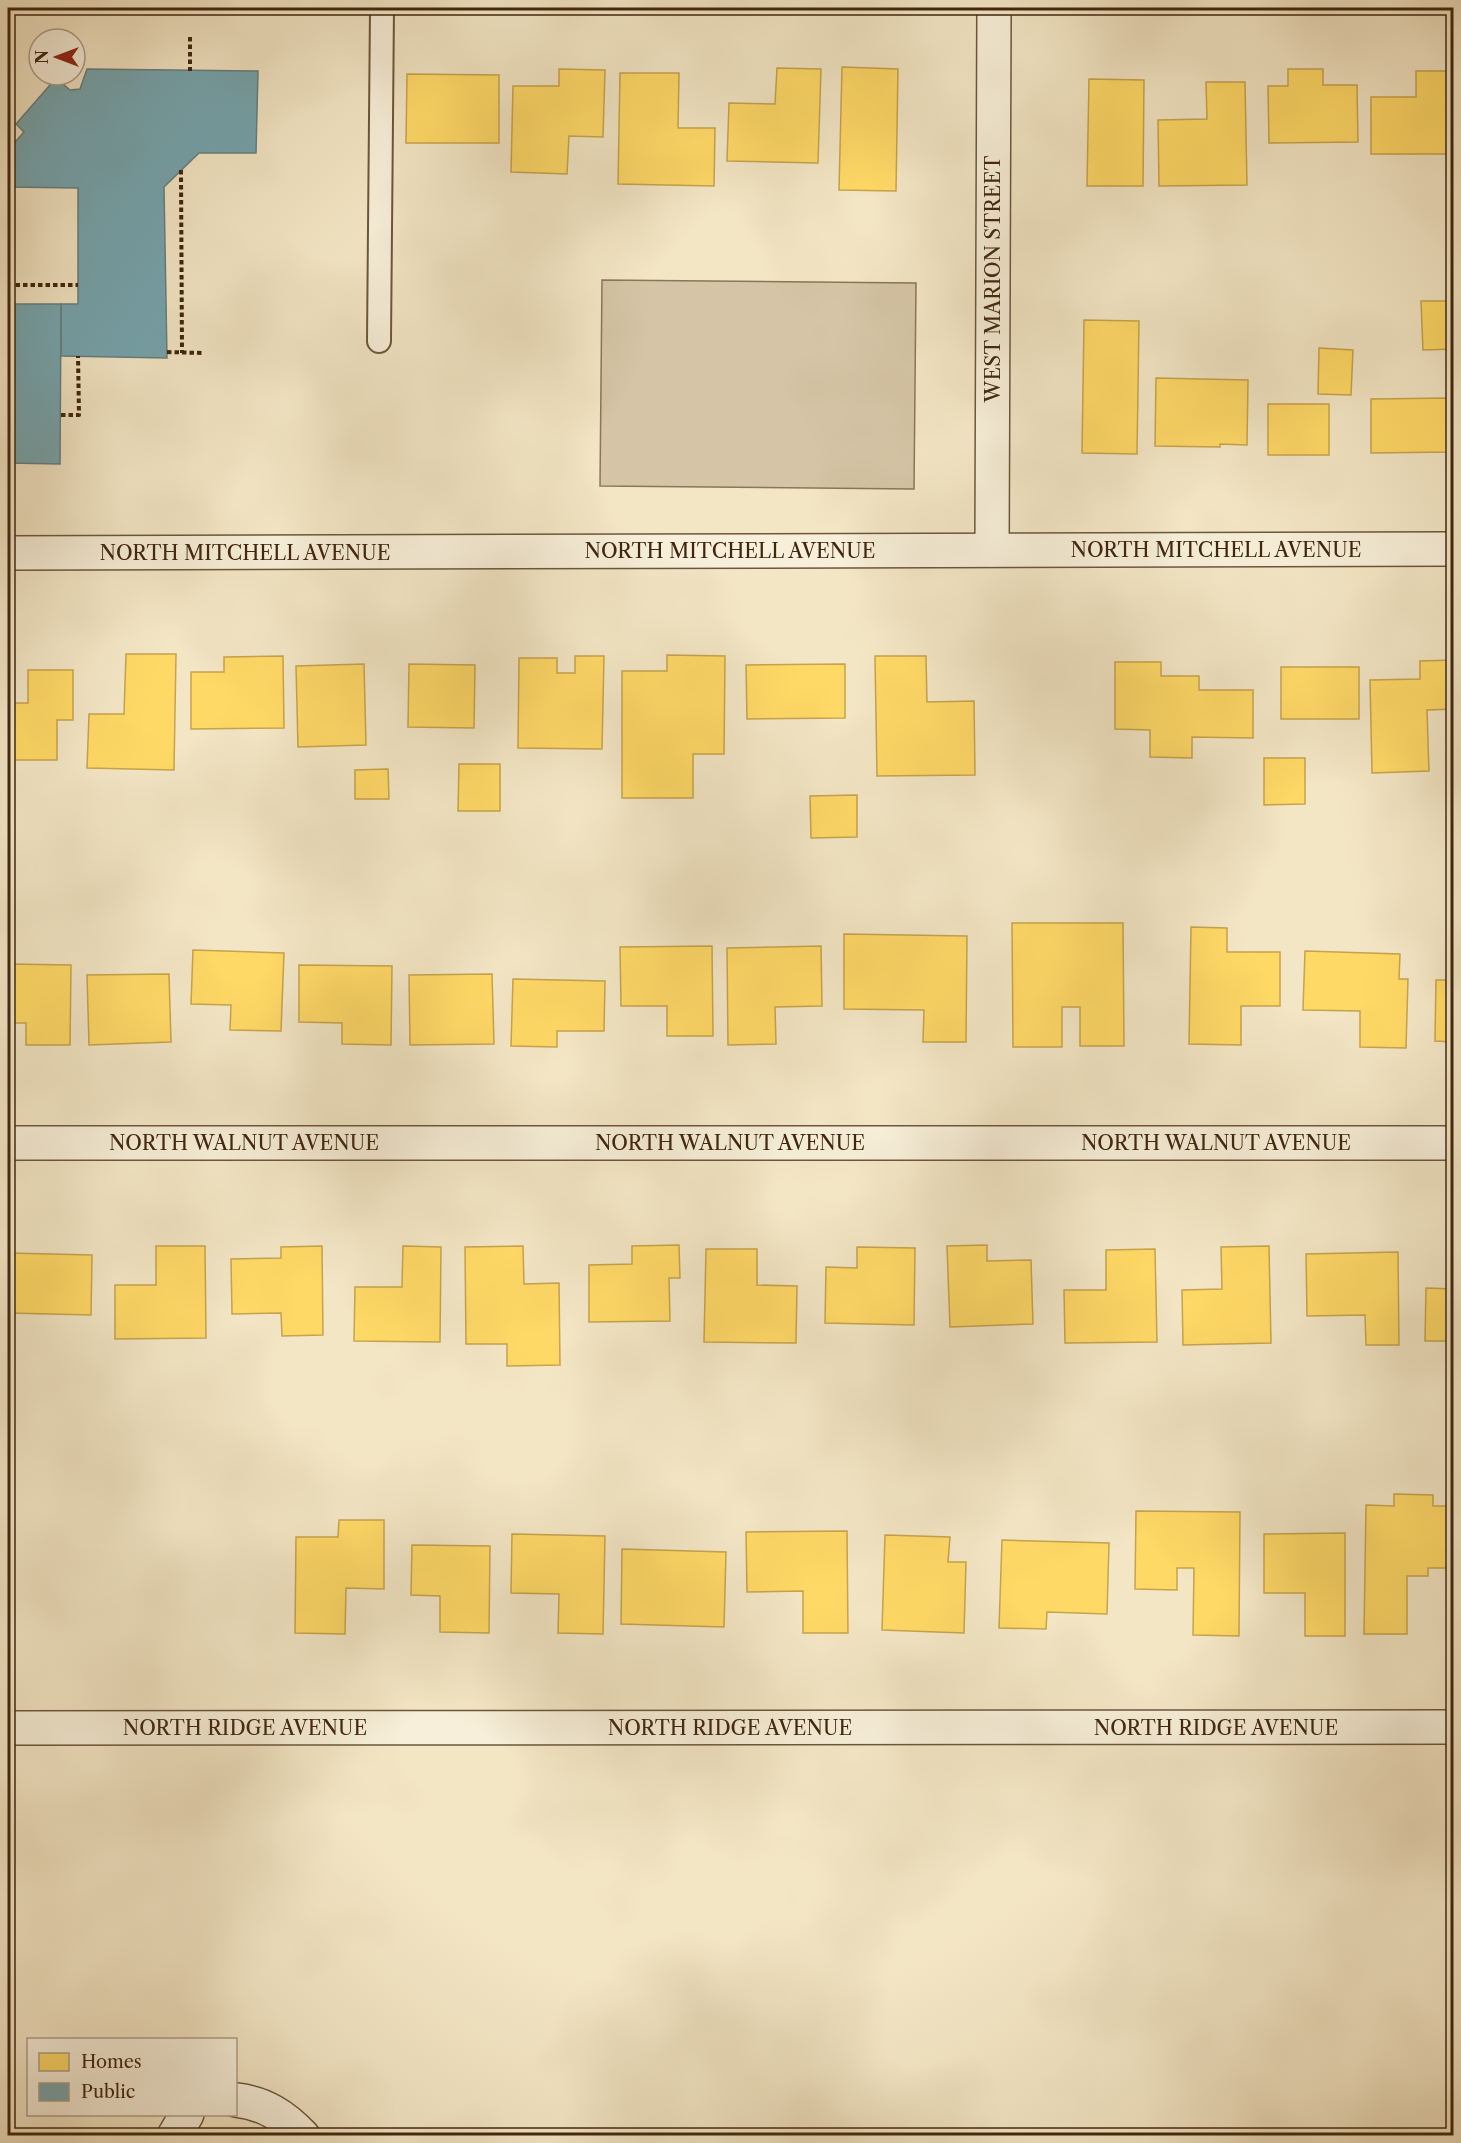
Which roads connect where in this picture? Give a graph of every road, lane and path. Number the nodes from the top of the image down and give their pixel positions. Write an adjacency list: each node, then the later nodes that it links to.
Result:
1 (382, 8): 8 (lane)
2 (994, 8): 15 (street, WEST MARION STREET)
3 (190, 37): 4 (path)
4 (190, 70)
5 (181, 170): 10 (path)
6 (8, 285): 7 (path)
7 (78, 285)
8 (379, 341)
9 (167, 352): 10 (path)
10 (182, 353): 11 (path)
11 (202, 353)
12 (78, 356): 13 (path)
13 (61, 415)
14 (1454, 549): 15 (street, NORTH MITCHELL AVENUE)
15 (992, 550): 16 (street, NORTH MITCHELL AVENUE)
16 (8, 553)
17 (8, 1143): 18 (street, NORTH WALNUT AVENUE)
18 (1454, 1143)
19 (1454, 1727): 20 (street, NORTH RIDGE AVENUE)
20 (8, 1728)
21 (237, 2100): 24 (street)
22 (186, 2116): 23 (street)
23 (174, 2136)
24 (303, 2136)

